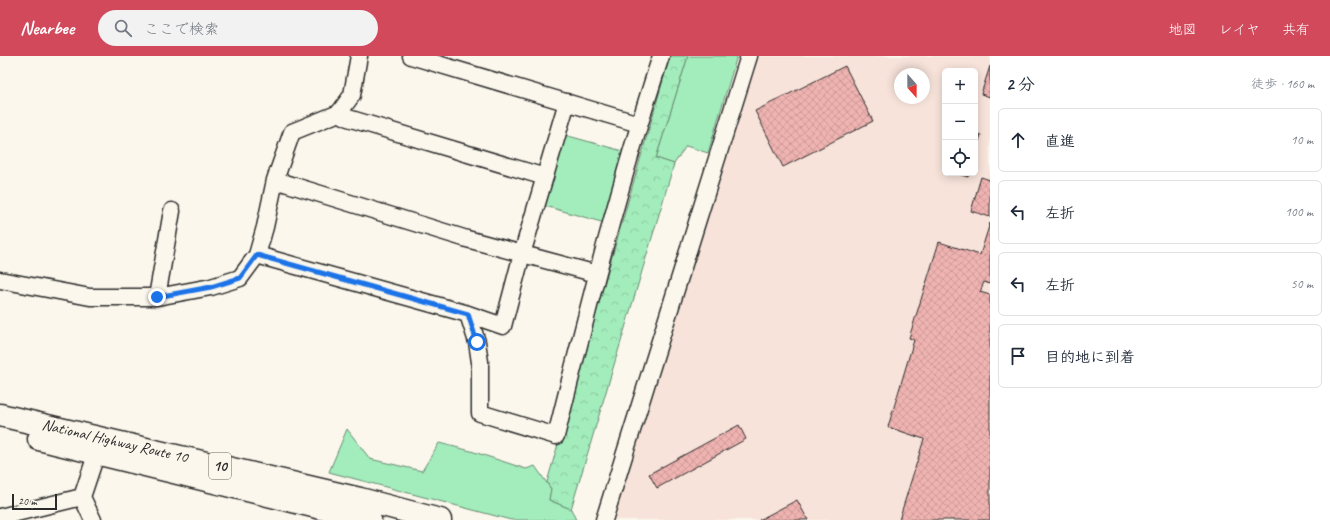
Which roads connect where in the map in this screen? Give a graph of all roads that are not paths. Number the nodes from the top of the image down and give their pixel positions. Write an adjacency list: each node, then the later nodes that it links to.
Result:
1 (359, 56): 6 (street)
2 (411, 56): 5 (street)
3 (661, 56): 7 (street)
4 (749, 56): 25 (street)
5 (567, 102): 7 (street); 8 (street)
6 (339, 113): 8 (street); 9 (street)
7 (639, 124): 13 (street)
8 (545, 177): 11 (street)
9 (275, 180): 11 (street); 12 (street)
10 (172, 211): 15 (street)
11 (522, 254): 13 (street); 16 (street)
12 (257, 255): 15 (street); 16 (street)
13 (597, 274): 16 (street)
14 (0, 280): 15 (street)
15 (157, 297)
16 (468, 314)
17 (0, 415): 19 (highway, National Highway Route 10 / 10)
18 (0, 430): 19 (highway, National Highway Route 10 / 10)
19 (99, 445): 20 (street); 21 (highway, National Highway Route 10 / 10)
20 (82, 497): 22 (street); 23 (street)
21 (361, 514): 24 (highway, National Highway Route 10 / 10)
22 (0, 517)
23 (93, 520)
24 (440, 520)
25 (604, 520)

